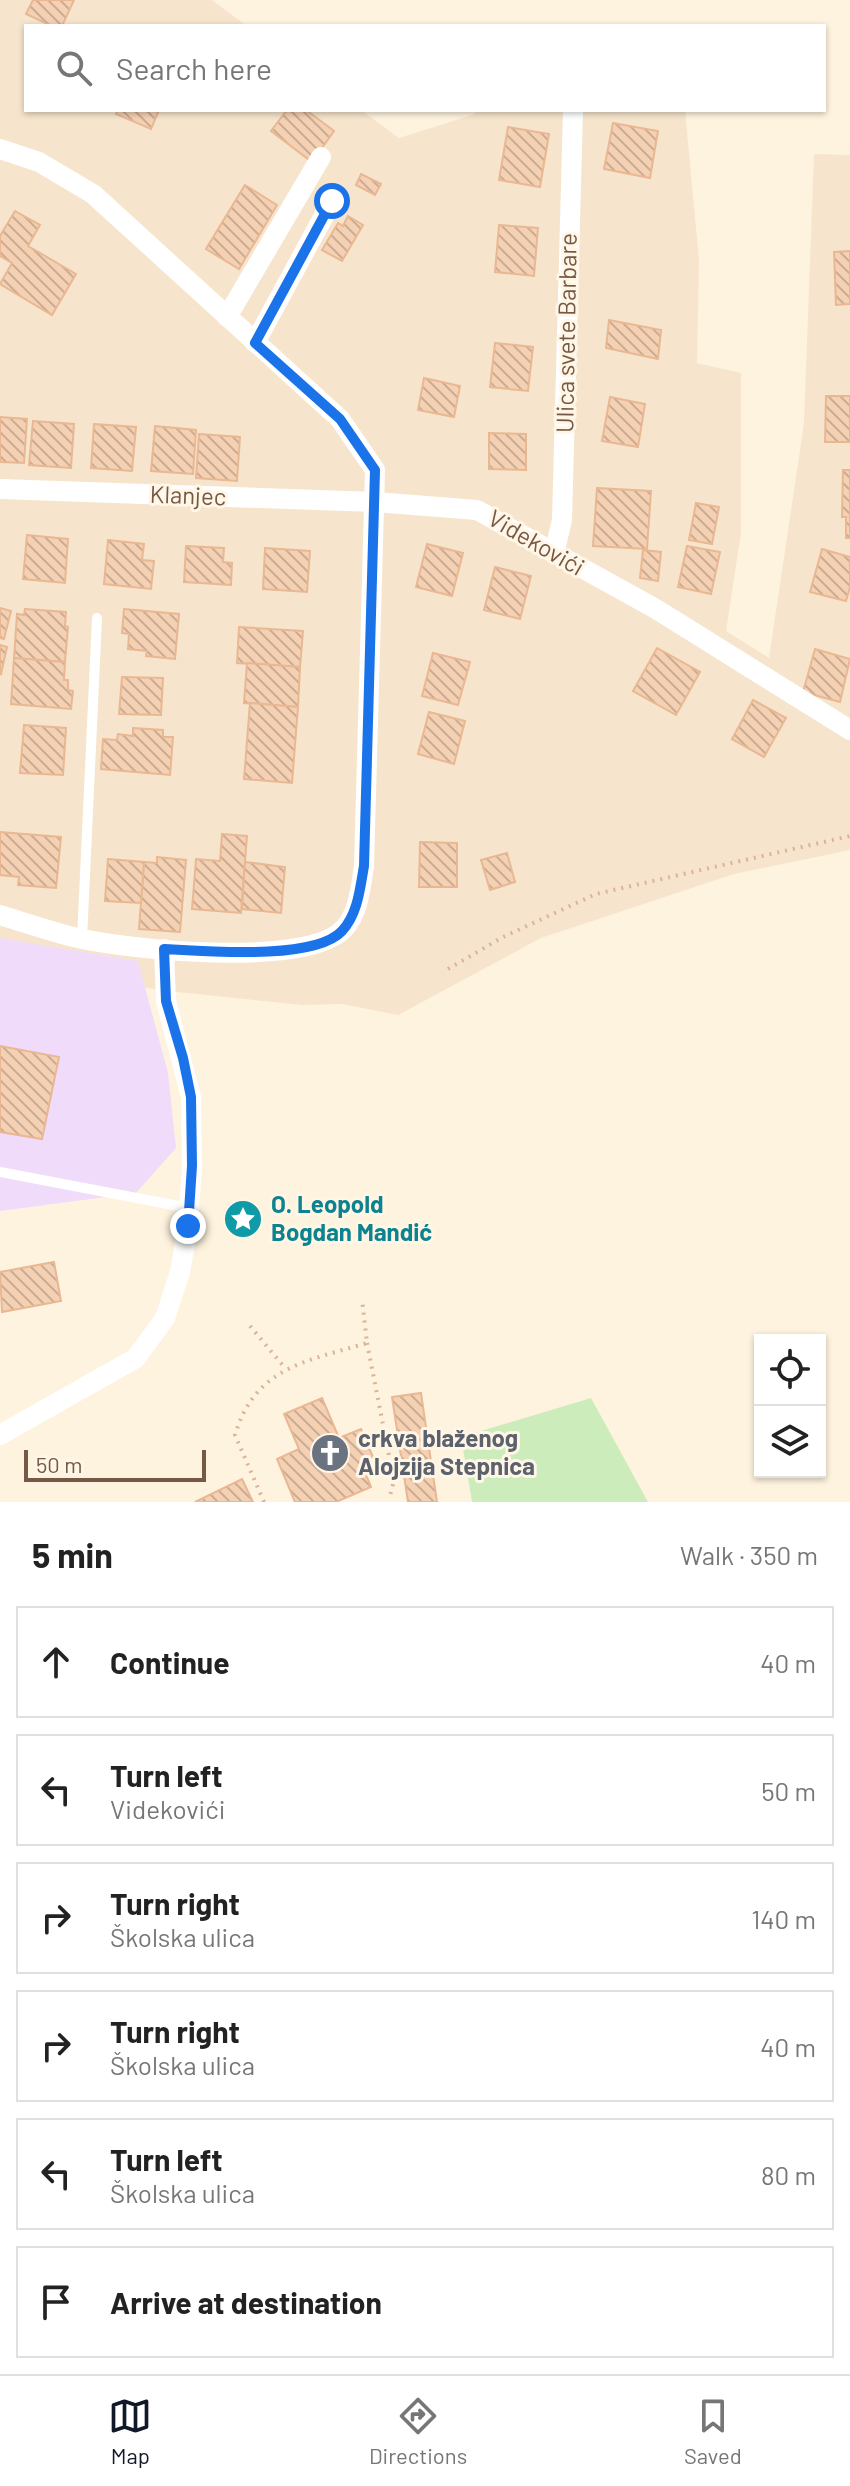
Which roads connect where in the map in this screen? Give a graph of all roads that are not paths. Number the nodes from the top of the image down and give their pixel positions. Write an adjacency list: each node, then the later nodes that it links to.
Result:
1 (573, 112): 9 (street, Ulica svete Barbare)
2 (0, 149): 5 (street)
3 (321, 157): 5 (street)
4 (332, 201): 6 (street)
5 (227, 317): 6 (street)
6 (255, 343): 8 (street)
7 (0, 489): 8 (street, Klanjec)
8 (375, 502): 9 (street, Videkovići); 14 (street)
9 (554, 554): 11 (street, Videkovići)
10 (97, 618): 13 (lane)
11 (850, 730)
12 (0, 915): 13 (street)
13 (82, 939): 14 (street)
14 (164, 949): 16 (street)
15 (0, 1172): 16 (lane)
16 (189, 1208): 17 (street)
17 (0, 1435)

